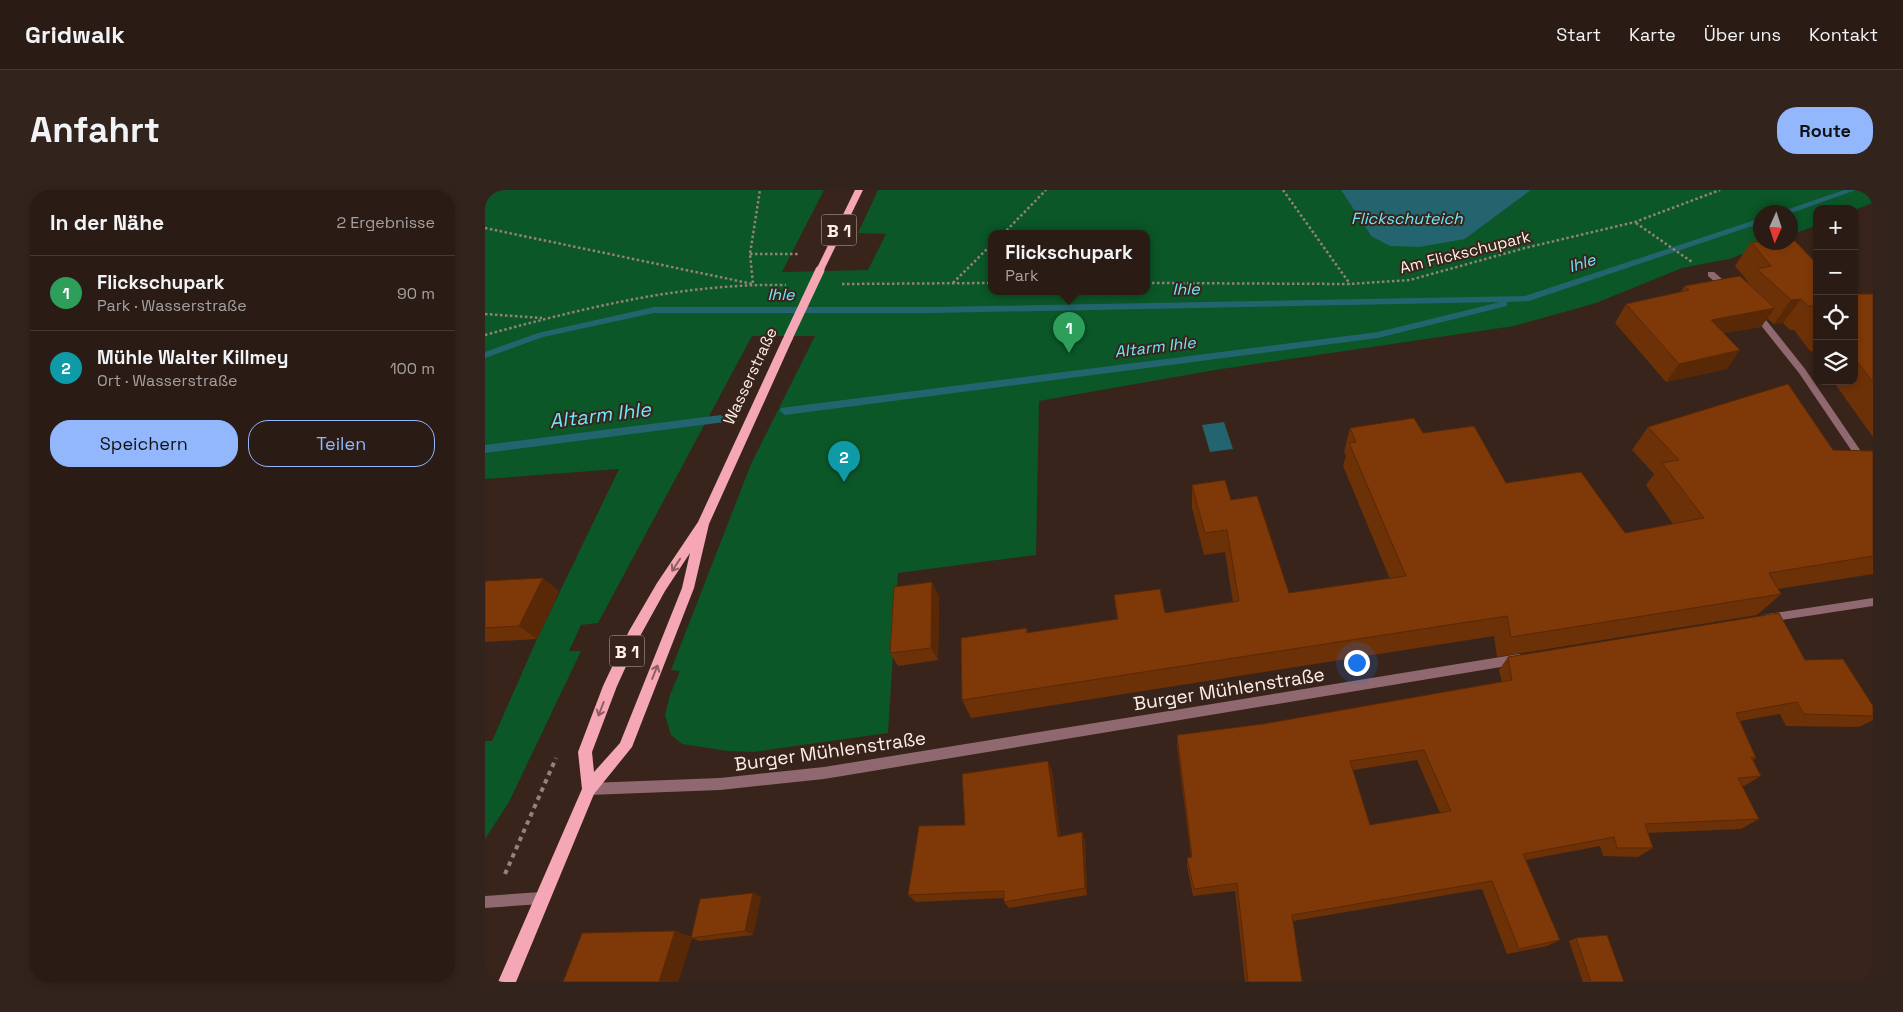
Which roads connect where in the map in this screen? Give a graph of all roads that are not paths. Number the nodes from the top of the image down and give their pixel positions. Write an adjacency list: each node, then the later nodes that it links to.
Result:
1 (859, 190): 6 (main road, Wasserstraße / B 1, bridge)
2 (1711, 274): 3 (street)
3 (1732, 293)
4 (1747, 305): 5 (street)
5 (1873, 476)
6 (703, 524): 10 (main road, Wasserstraße, one-way to 6); 10 (main road, Wasserstraße / B 1, one-way to 10)
7 (1873, 602): 8 (street)
8 (1757, 620)
9 (1531, 657): 10 (street, Burger Mühlenstraße)
10 (589, 789): 11 (main road, Wasserstraße / B 1)
11 (541, 898): 12 (street); 13 (main road, Wasserstraße / B 1)
12 (485, 902)
13 (507, 982)

